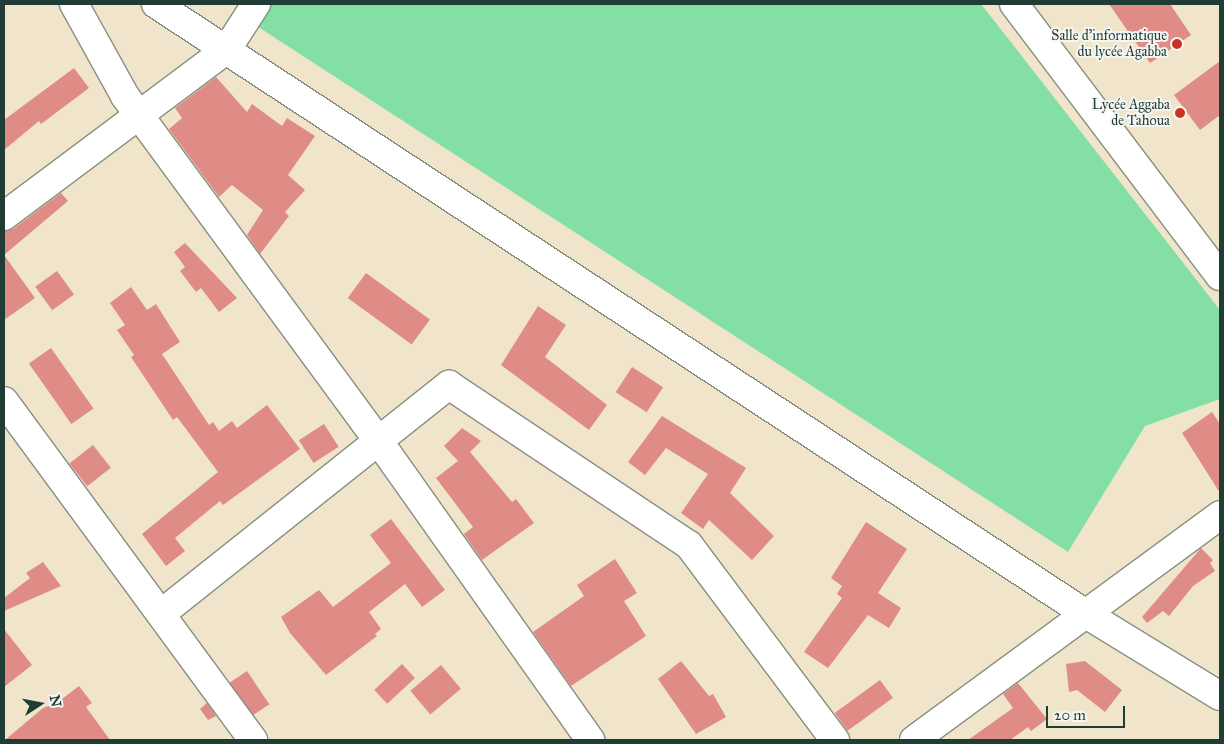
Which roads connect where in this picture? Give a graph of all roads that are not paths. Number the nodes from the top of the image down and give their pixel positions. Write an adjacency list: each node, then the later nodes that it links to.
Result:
1 (74, 4): 6 (street)
2 (156, 4): 5 (street)
3 (256, 4): 5 (street)
4 (1014, 4): 8 (street)
5 (227, 49): 6 (street); 13 (street)
6 (138, 114): 7 (street); 10 (street)
7 (4, 216)
8 (1220, 276)
9 (4, 401): 12 (street)
10 (380, 443): 12 (street); 16 (street); 17 (street)
11 (1220, 515): 13 (street)
12 (162, 613): 15 (street)
13 (1086, 614): 14 (street); 18 (street)
14 (1220, 696)
15 (253, 740)
16 (590, 740)
17 (835, 740)
18 (914, 740)

